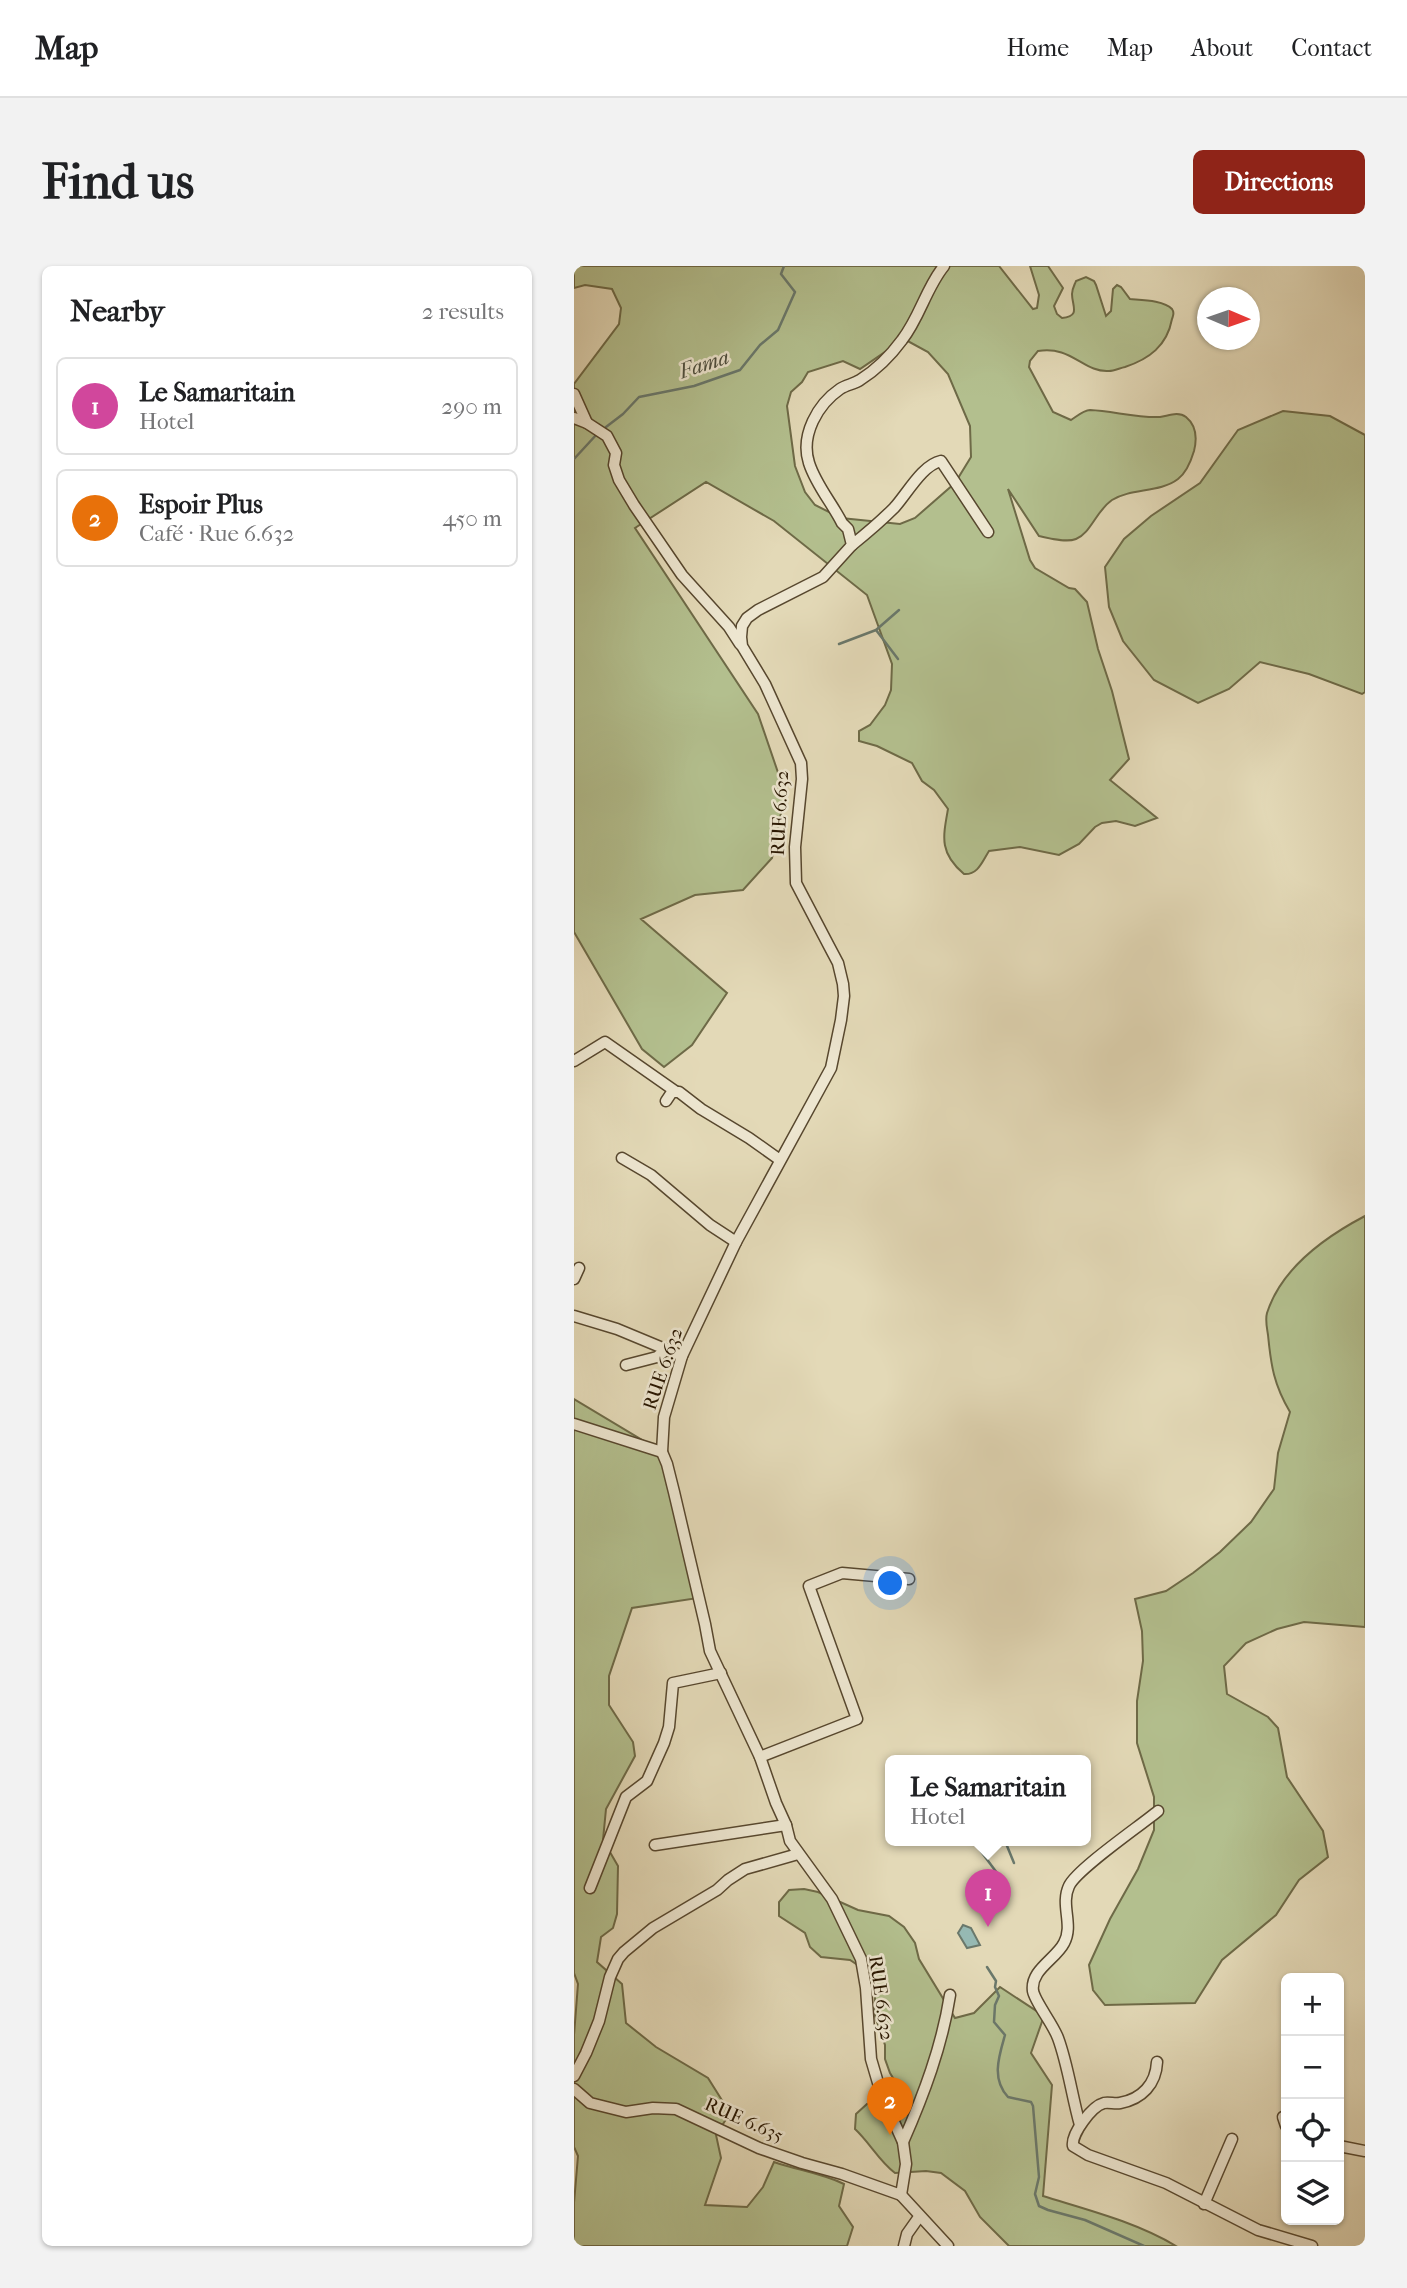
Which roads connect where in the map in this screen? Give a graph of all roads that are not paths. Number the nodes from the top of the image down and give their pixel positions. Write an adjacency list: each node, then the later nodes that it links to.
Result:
1 (944, 266): 6 (street)
2 (574, 394): 4 (street)
3 (574, 418): 4 (street, RUE 6.632)
4 (587, 423): 7 (street, RUE 6.632)
5 (988, 532): 6 (street)
6 (852, 545): 7 (street)
7 (742, 646): 12 (street, RUE 6.632)
8 (574, 1061): 9 (street)
9 (675, 1091): 10 (street); 12 (street)
10 (666, 1101)
11 (622, 1158): 13 (street)
12 (780, 1160): 13 (street, RUE 6.632)
13 (737, 1241): 18 (street, RUE 6.632)
14 (579, 1268): 15 (street)
15 (574, 1279)
16 (574, 1316): 17 (street)
17 (667, 1349): 18 (street); 19 (street)
18 (682, 1356): 21 (street, RUE 6.632)
19 (626, 1365)
20 (574, 1423): 21 (street)
21 (662, 1452): 23 (street, RUE 6.632)
22 (909, 1578): 24 (street)
23 (721, 1673): 24 (street, RUE 6.632); 29 (street)
24 (760, 1757): 26 (street, RUE 6.632)
25 (1158, 1811): 34 (street)
26 (786, 1825): 27 (street); 28 (street, RUE 6.632)
27 (656, 1845)
28 (798, 1854): 32 (street); 36 (street, RUE 6.632)
29 (590, 1888)
30 (950, 1995): 36 (street)
31 (1157, 2062): 34 (street)
32 (574, 2076)
33 (574, 2089): 39 (street, RUE 6.635)
34 (1080, 2125): 40 (street)
35 (1232, 2139): 40 (street)
36 (903, 2142): 39 (street, RUE 6.632)
37 (1344, 2147): 38 (street)
38 (1365, 2151)
39 (901, 2195): 41 (street)
40 (1204, 2204): 44 (street)
41 (919, 2217): 42 (street); 43 (street)
42 (904, 2246)
43 (948, 2246)
44 (1312, 2246)

